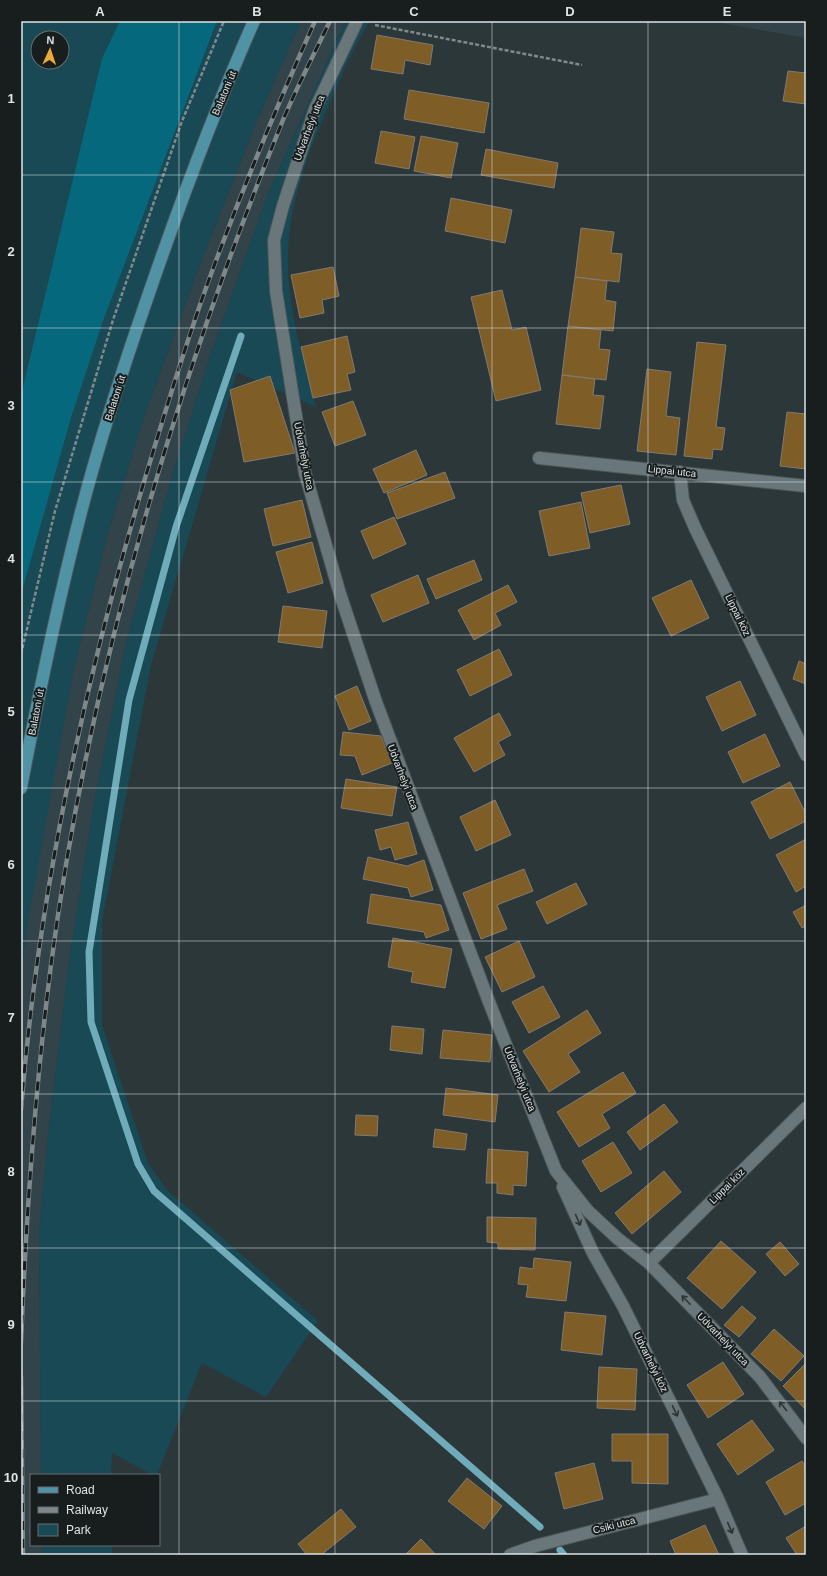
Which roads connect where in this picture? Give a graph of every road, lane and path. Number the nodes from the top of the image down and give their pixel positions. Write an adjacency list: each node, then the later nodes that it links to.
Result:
1 (224, 21): 8 (path)
2 (254, 21): 10 (main road, Balatoni út)
3 (357, 21): 4 (path); 12 (street, Udvarhelyi utca)
4 (582, 65)
5 (539, 458): 6 (street, Lippai utca)
6 (680, 472): 7 (street, Lippai utca); 9 (street, Lippai köz)
7 (806, 486)
8 (21, 654)
9 (806, 754)
10 (21, 788)
11 (806, 1108): 13 (street, Lippai köz)
12 (556, 1171): 13 (street, Udvarhelyi utca); 15 (street, Udvarhelyi köz, one-way to 15)
13 (649, 1263): 14 (street, Udvarhelyi utca, one-way to 13)
14 (806, 1438)
15 (718, 1499): 16 (street, Csiki utca); 17 (street, Udvarhelyi köz, one-way to 17)
16 (510, 1555)
17 (742, 1555)

